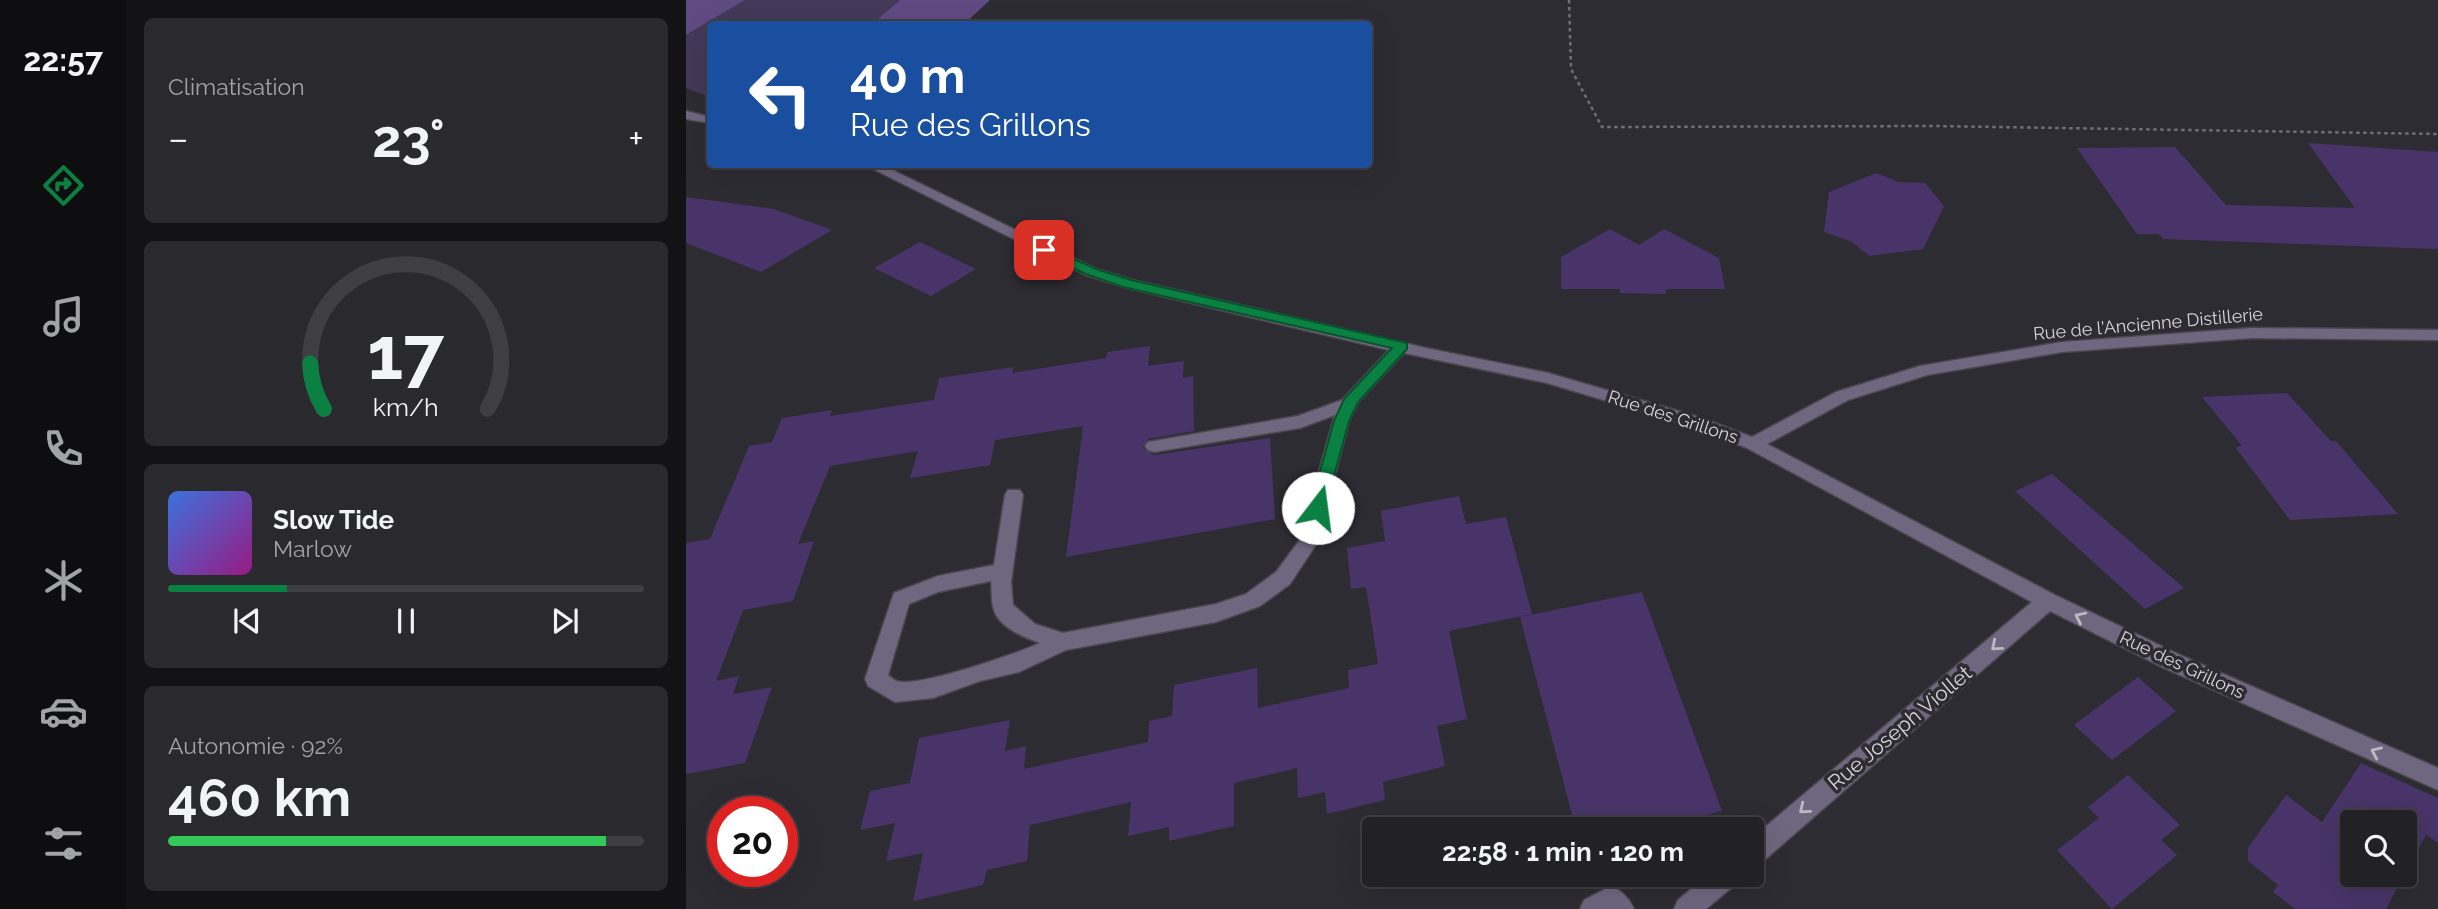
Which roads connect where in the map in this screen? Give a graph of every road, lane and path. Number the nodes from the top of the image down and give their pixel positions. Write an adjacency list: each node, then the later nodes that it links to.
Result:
1 (1569, 0): 4 (path)
2 (686, 115): 3 (street)
3 (707, 119)
4 (2438, 134)
5 (877, 168): 7 (street, Rue des Grillons)
6 (2438, 335): 9 (street, Rue de l'Ancienne Distillerie)
7 (1402, 346): 8 (street); 9 (street, Rue des Grillons)
8 (1349, 404): 10 (street); 14 (street)
9 (1753, 443): 13 (street, Rue des Grillons)
10 (1154, 446)
11 (1014, 495): 12 (street)
12 (1003, 571): 14 (street); 14 (street)
13 (2048, 601): 15 (street, Rue des Grillons, one-way to 13); 16 (street, Rue Joseph Viollet, one-way to 16)
14 (1063, 642)
15 (2438, 779)
16 (1764, 844)
17 (1713, 887): 20 (street)
18 (1593, 909): 19 (street)
19 (1621, 909)
20 (1687, 909)

